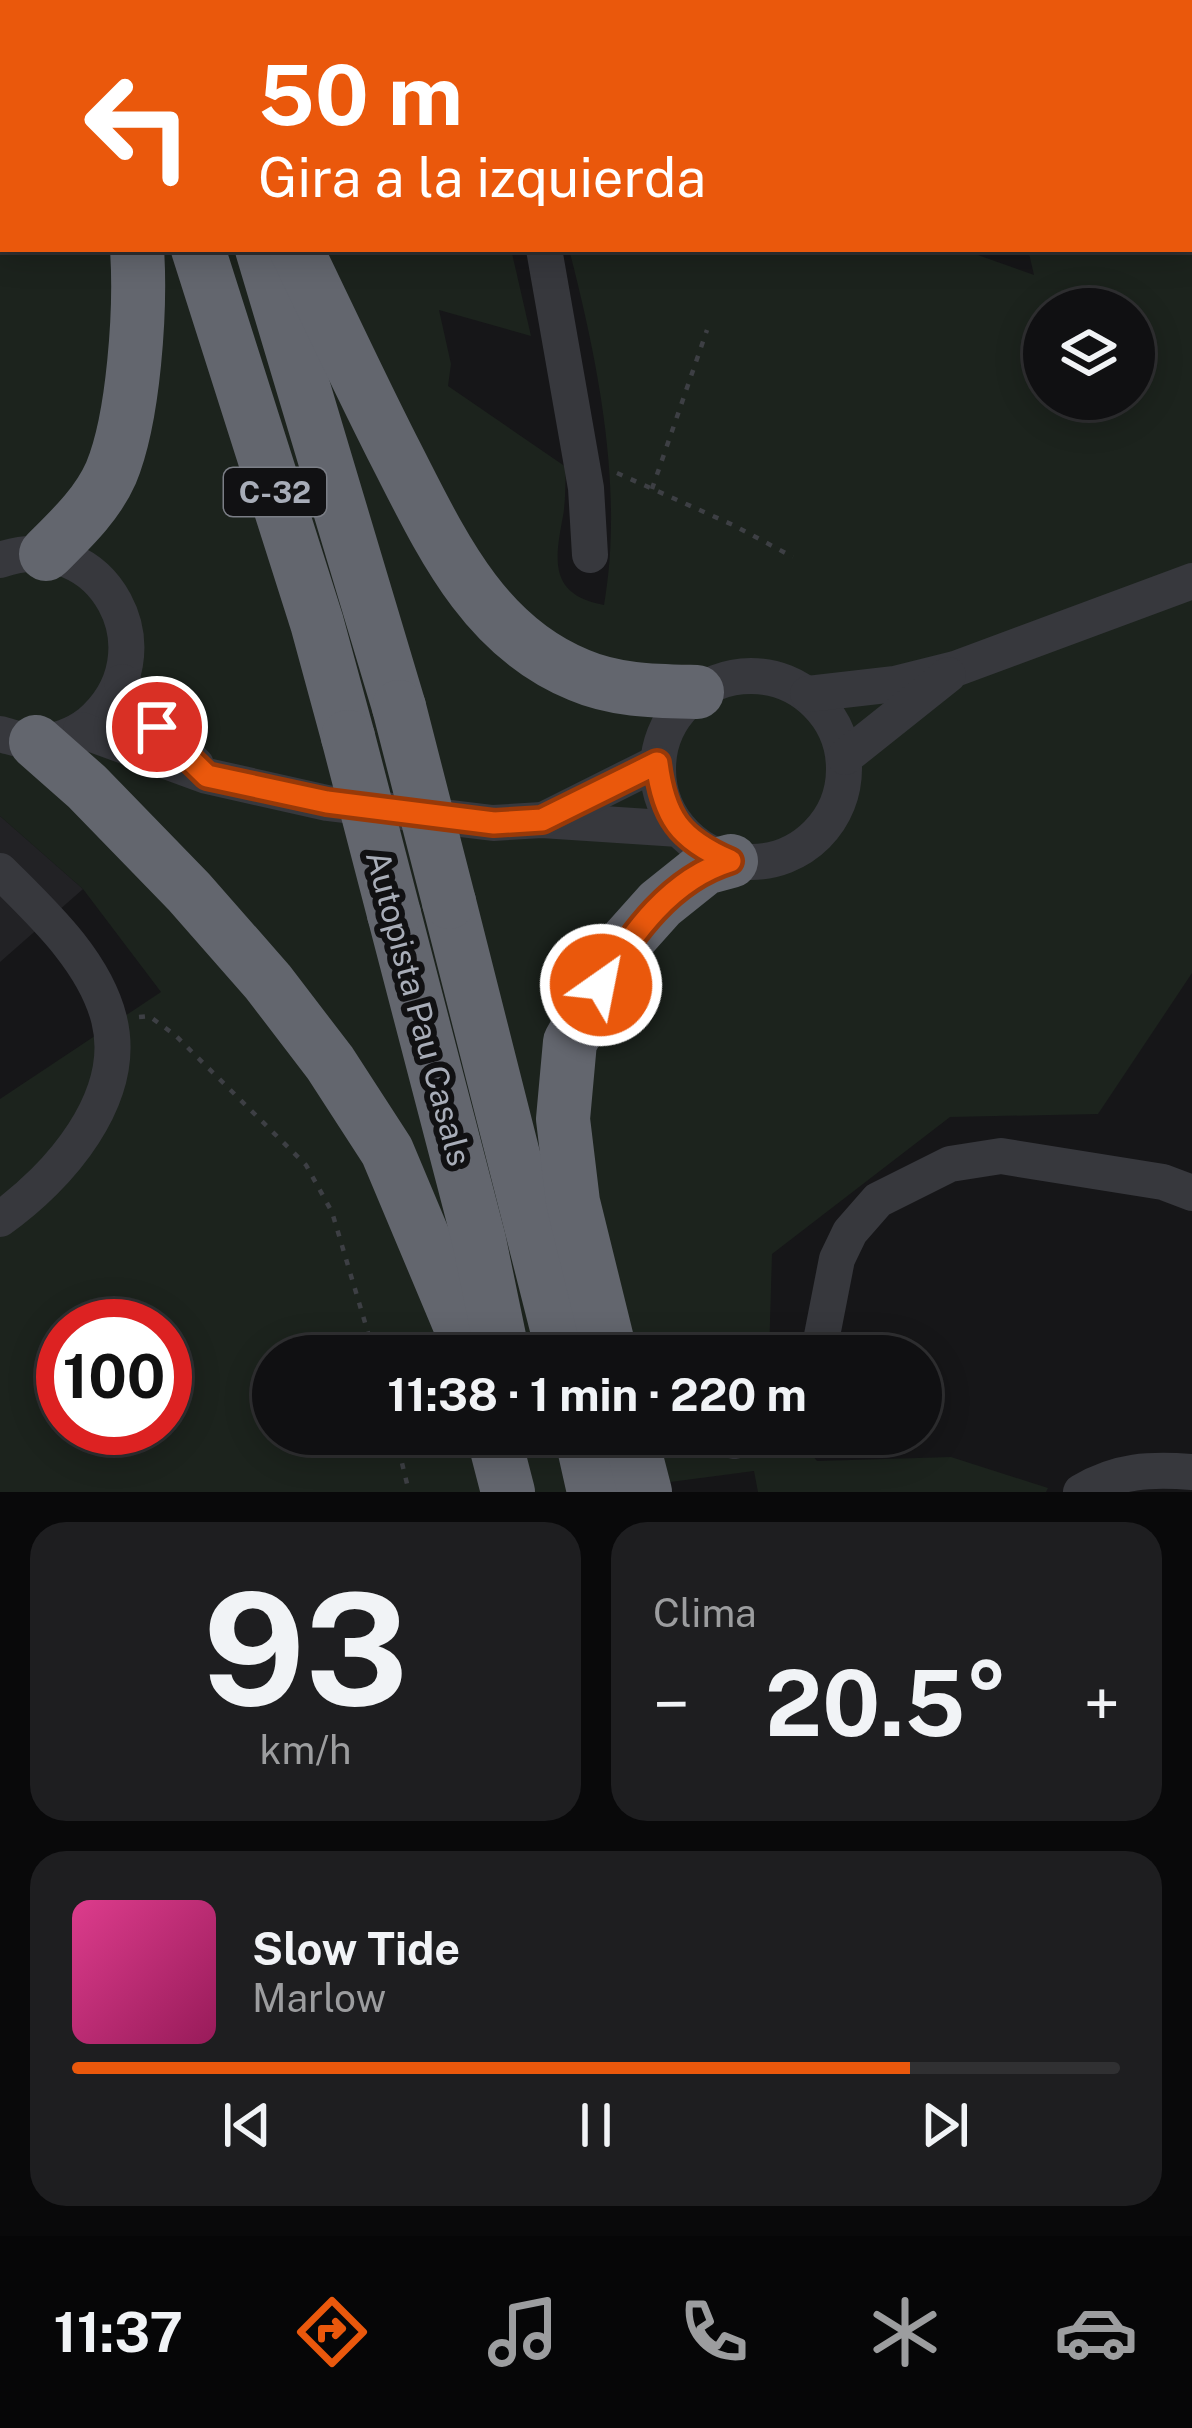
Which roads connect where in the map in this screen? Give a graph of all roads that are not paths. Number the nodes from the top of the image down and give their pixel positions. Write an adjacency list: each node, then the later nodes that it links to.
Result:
1 (137, 252): 7 (highway)
2 (200, 252): 24 (highway, Autopista Pau Casals / C-32, bridge)
3 (263, 252): 25 (highway, Autopista Pau Casals / C-32, bridge)
4 (297, 252): 11 (highway)
5 (545, 252): 6 (street)
6 (590, 555)
7 (23, 557): 10 (street)
8 (1192, 581): 9 (street)
9 (955, 669): 12 (street); 14 (street)
10 (122, 682): 13 (street); 16 (street)
11 (697, 692): 12 (street); 15 (street)
12 (808, 694): 14 (street)
13 (39, 736): 16 (street); 23 (highway)
14 (844, 757): 19 (street)
15 (657, 763): 17 (street); 18 (street)
16 (207, 776): 17 (street)
17 (542, 820): 18 (street)
18 (679, 829): 19 (street)
19 (730, 861): 26 (highway)
20 (0, 871): 22 (street)
21 (1192, 1193): 27 (street)
22 (0, 1219)
23 (464, 1335)
24 (499, 1335)
25 (559, 1335)
26 (606, 1335)
27 (822, 1335)
28 (498, 1455): 33 (highway)
29 (523, 1455): 34 (highway)
30 (586, 1455): 35 (highway)
31 (635, 1455): 36 (highway)
32 (1192, 1472): 37 (street)
33 (508, 1492)
34 (530, 1492)
35 (594, 1492)
36 (645, 1492)
37 (1081, 1492)

